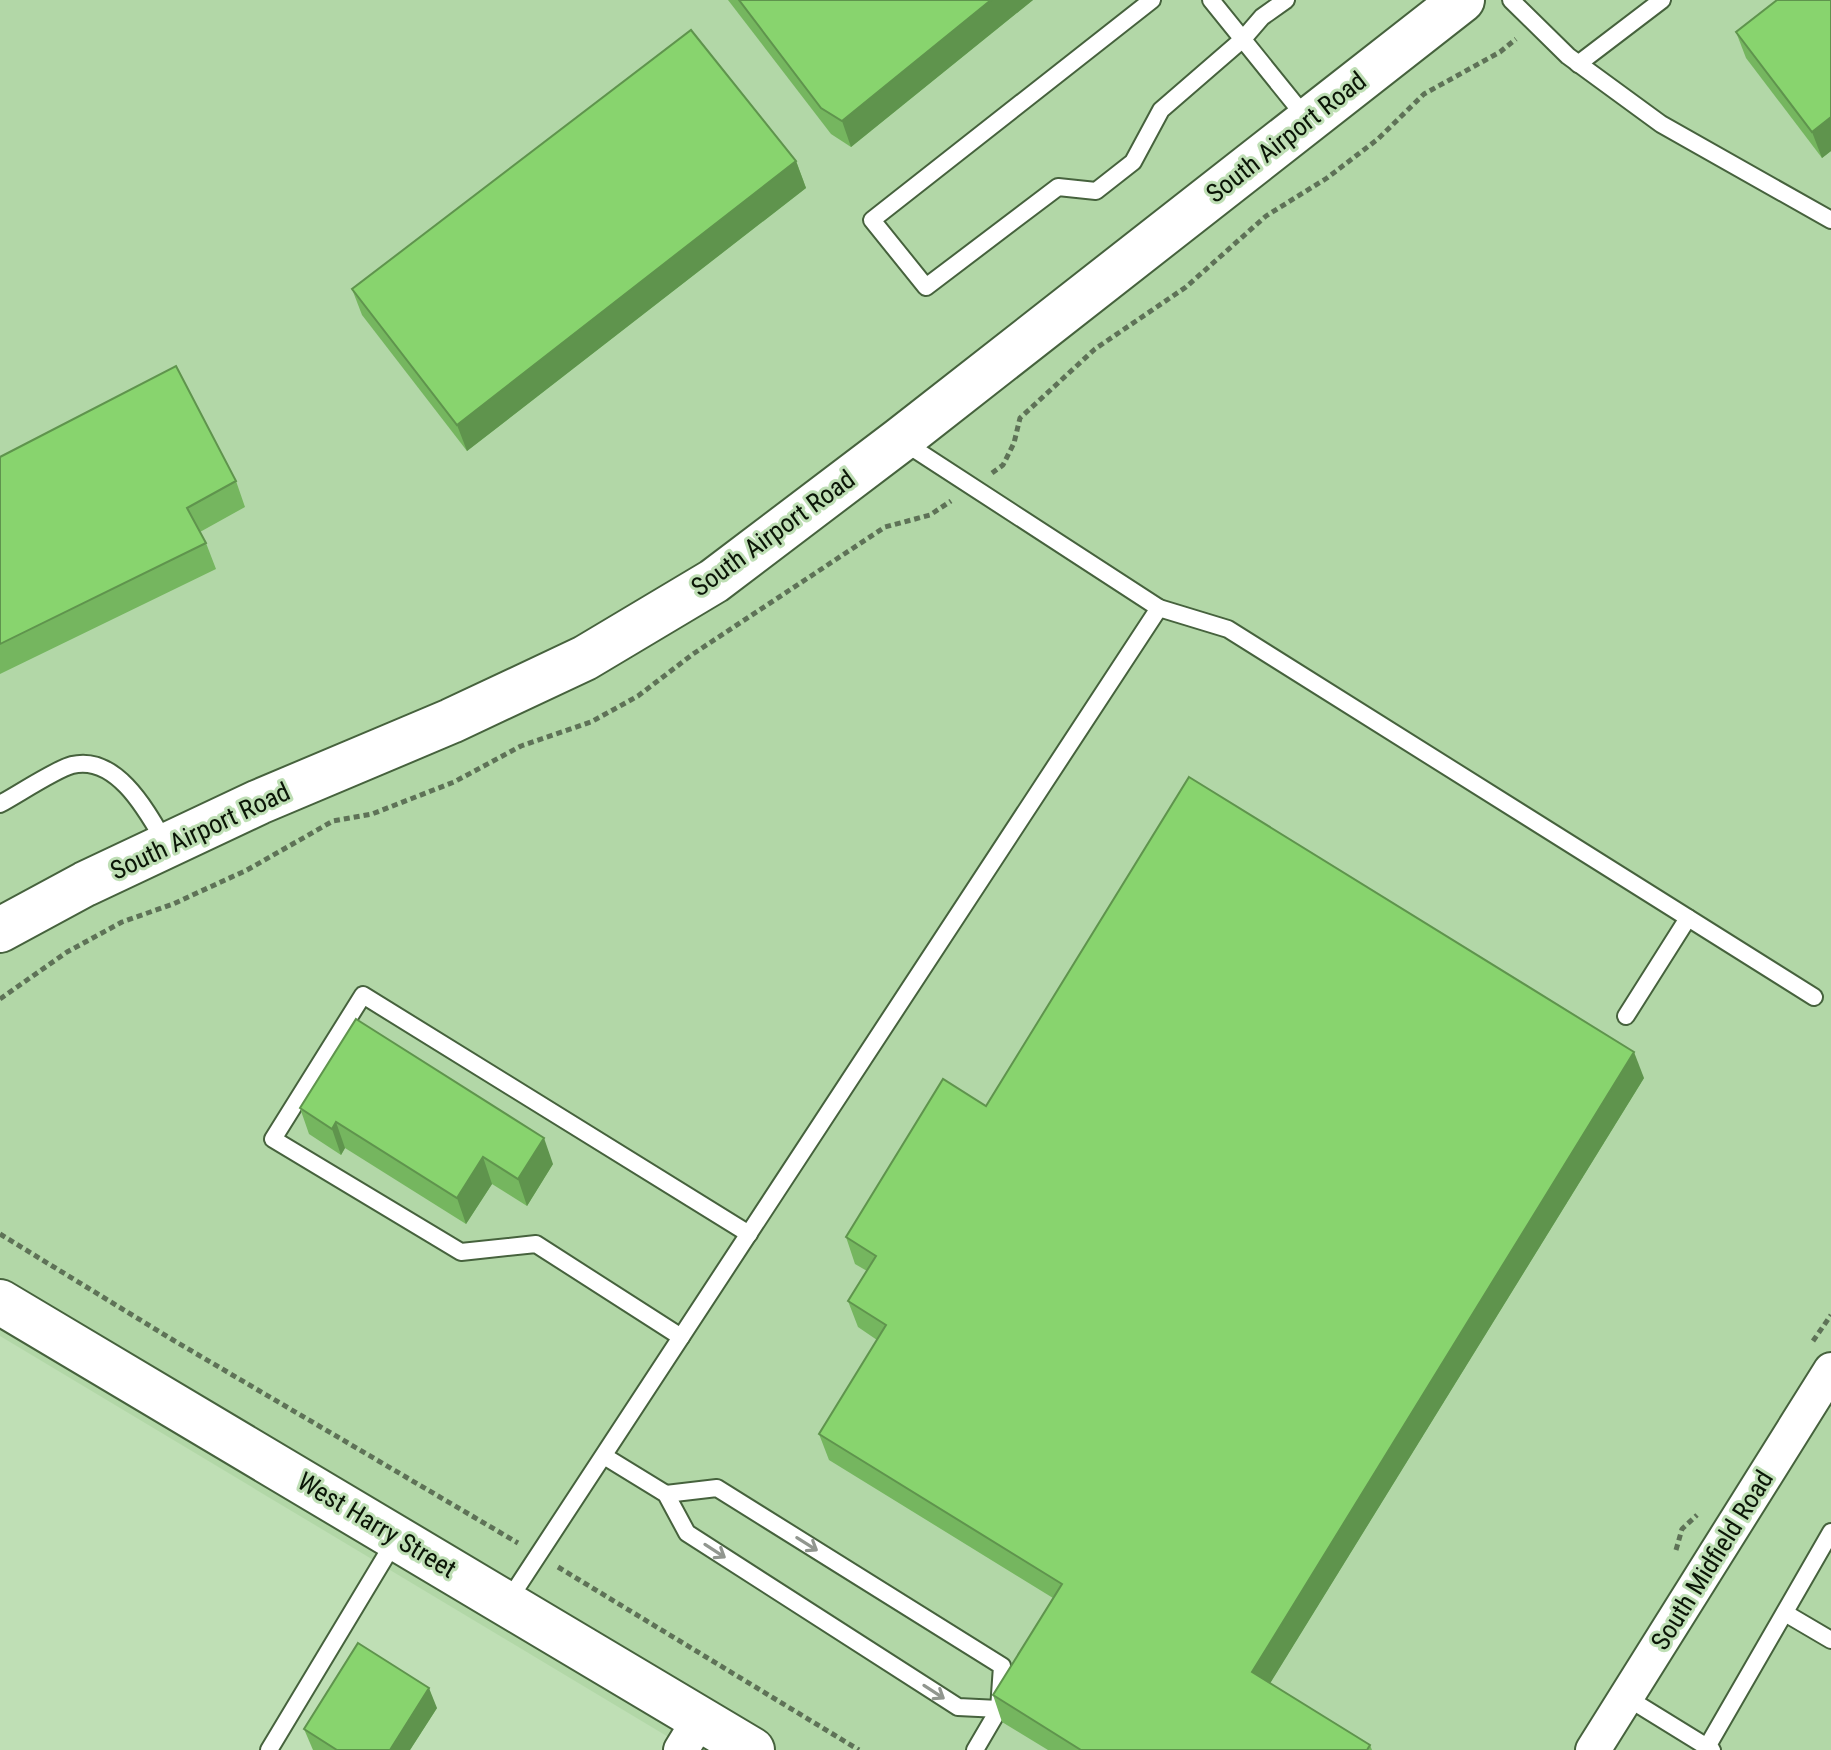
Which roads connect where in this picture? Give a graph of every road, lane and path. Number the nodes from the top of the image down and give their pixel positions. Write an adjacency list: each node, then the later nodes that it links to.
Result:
1 (1152, 0): 7 (lane)
2 (1211, 0): 7 (lane)
3 (1286, 0): 7 (lane)
4 (1462, 0): 9 (street, South Airport Road)
5 (1511, 0): 8 (lane)
6 (1662, 0): 8 (lane)
7 (1243, 39): 9 (lane)
8 (1578, 64): 10 (lane)
9 (1308, 120): 11 (street, South Airport Road)
10 (1831, 220)
11 (900, 440): 12 (lane); 14 (street, South Airport Road)
12 (1159, 608): 15 (lane); 20 (lane)
13 (0, 804): 14 (lane)
14 (167, 846): 16 (street, South Airport Road)
15 (1688, 918): 17 (lane); 18 (lane)
16 (0, 930)
17 (1814, 997)
18 (1626, 1016)
19 (0, 1234): 29 (path)
20 (749, 1234): 22 (lane); 22 (lane)
21 (0, 1302): 28 (street, West Harry Street)
22 (681, 1337): 25 (lane)
23 (1831, 1370): 24 (street, South Midfield Road)
24 (1822, 1404): 33 (street, South Midfield Road)
25 (604, 1456): 26 (lane); 29 (lane)
26 (666, 1494): 34 (lane, one-way to 34); 34 (lane, one-way to 34)
27 (1831, 1532): 31 (lane)
28 (397, 1537): 30 (street, West Harry Street); 37 (lane)
29 (538, 1555): 30 (lane); 39 (path)
30 (507, 1602): 35 (street, West Harry Street)
31 (1785, 1613): 32 (lane); 36 (lane)
32 (1831, 1640)
33 (1626, 1697): 36 (lane); 41 (street, South Midfield Road)
34 (999, 1709): 40 (lane)
35 (691, 1734): 38 (street, West Harry Street)
36 (1710, 1749)
37 (269, 1750)
38 (752, 1750)
39 (859, 1750)
40 (975, 1750)
41 (1593, 1750)

